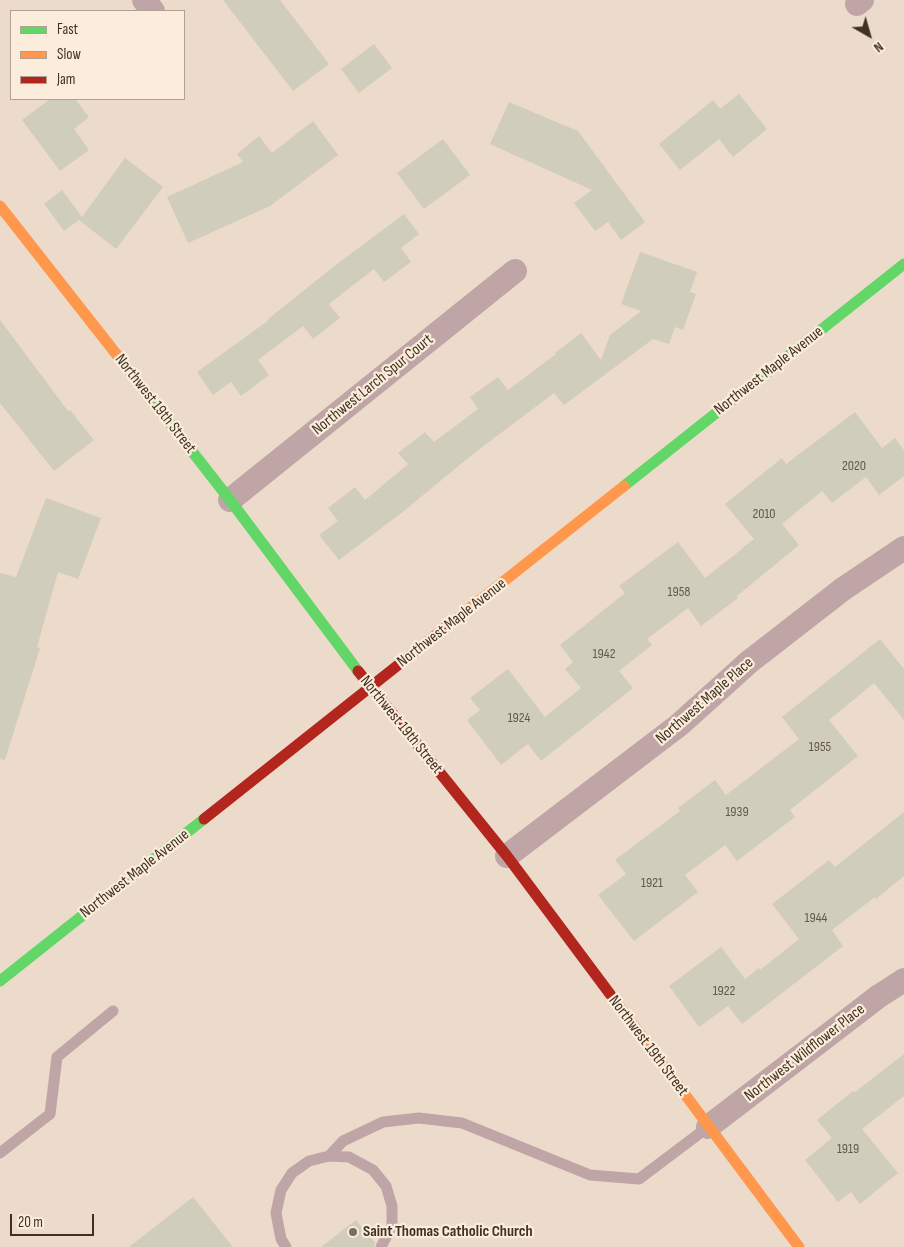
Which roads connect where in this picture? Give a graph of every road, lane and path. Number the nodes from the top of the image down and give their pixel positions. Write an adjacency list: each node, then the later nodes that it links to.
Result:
1 (144, 0): 2 (street)
2 (152, 10)
3 (0, 206): 6 (street, Northwest 19th Street)
4 (904, 264): 8 (street, Northwest Maple Avenue)
5 (515, 271): 6 (street, Northwest Larch Spur Court)
6 (230, 500): 8 (street, Northwest 19th Street)
7 (904, 548): 9 (street, Northwest Maple Place)
8 (370, 688): 9 (street, Northwest 19th Street); 11 (street, Northwest Maple Avenue)
9 (507, 856): 13 (street, Northwest 19th Street)
10 (904, 980): 13 (street, Northwest Wildflower Place)
11 (0, 981)
12 (113, 1011): 14 (lane)
13 (708, 1128): 15 (lane); 18 (street, Northwest 19th Street)
14 (0, 1153)
15 (329, 1156): 16 (lane); 17 (lane)
16 (286, 1247)
17 (381, 1247)
18 (799, 1247)

